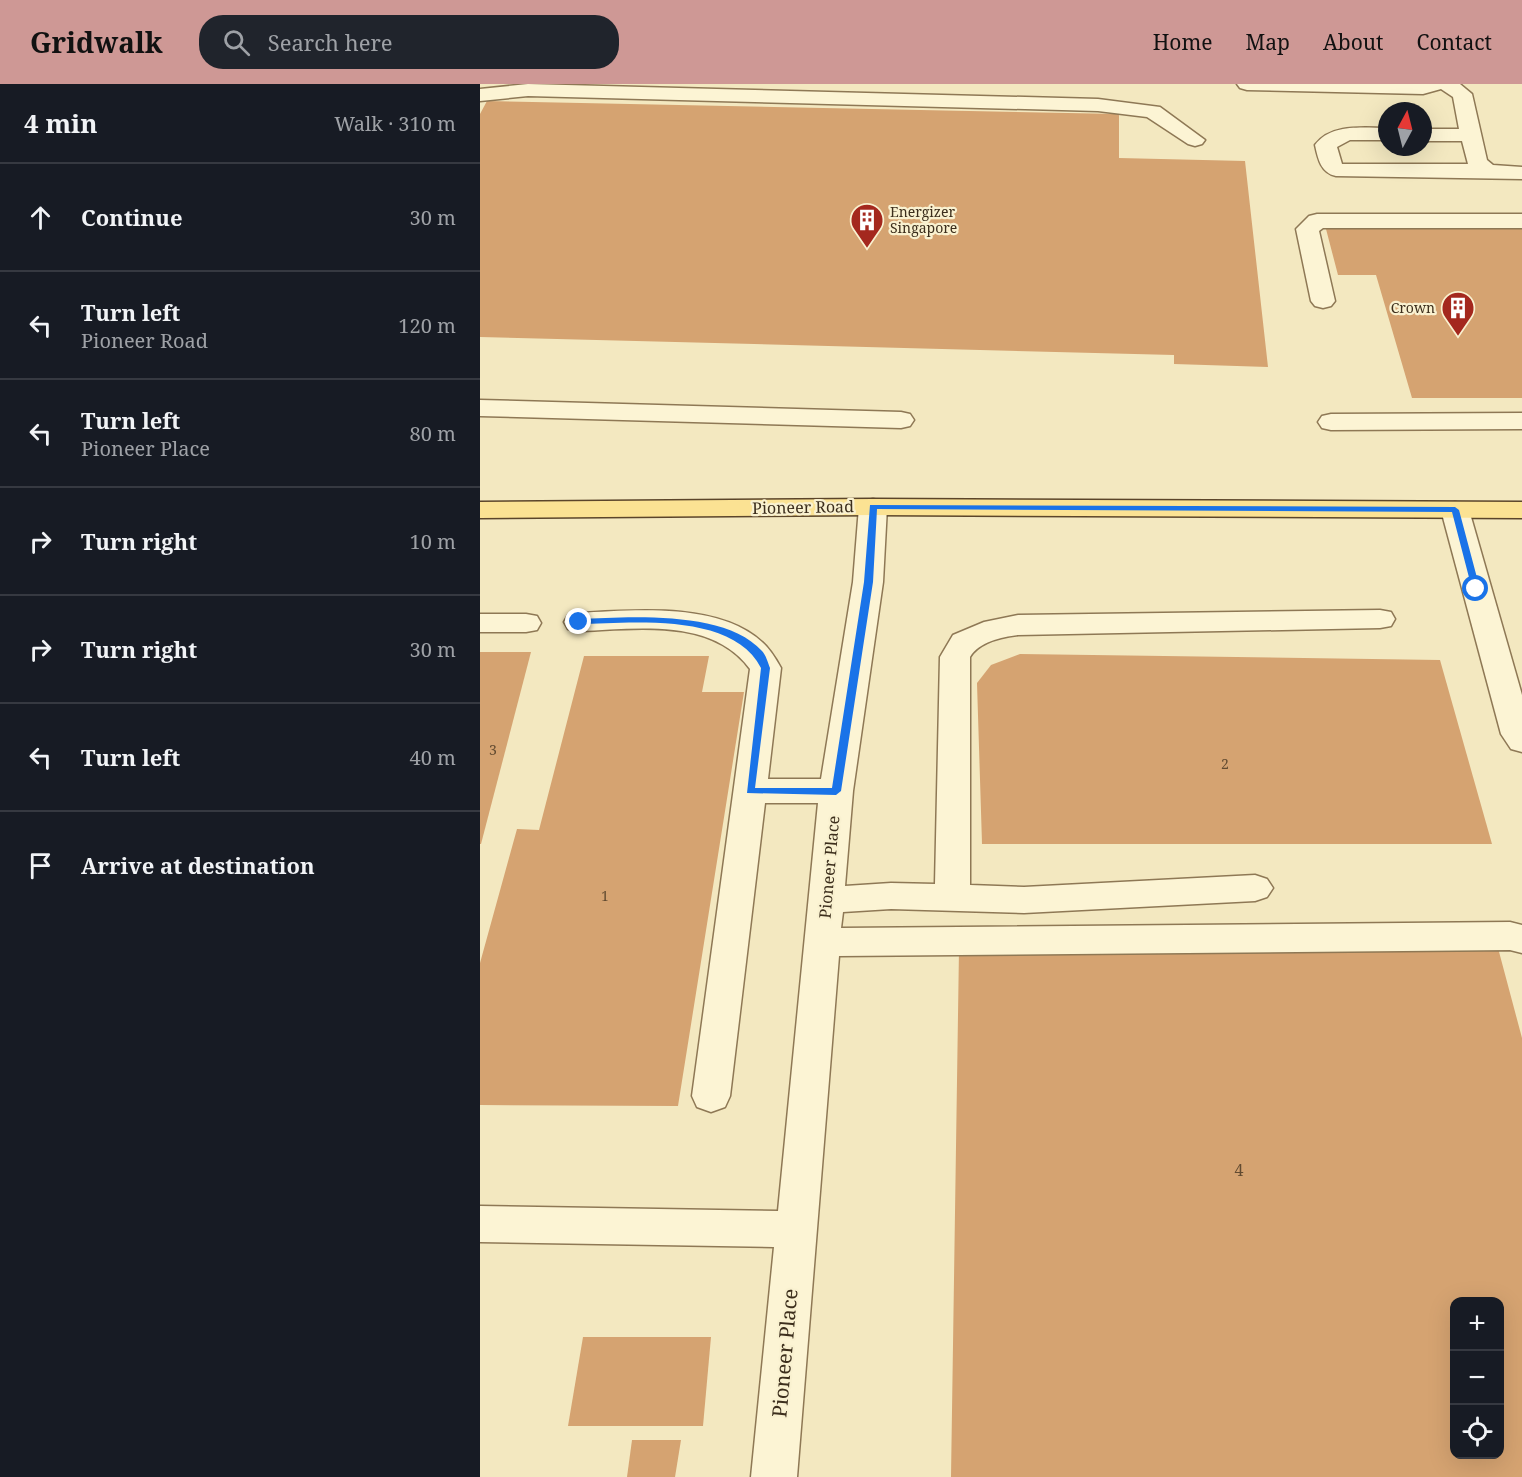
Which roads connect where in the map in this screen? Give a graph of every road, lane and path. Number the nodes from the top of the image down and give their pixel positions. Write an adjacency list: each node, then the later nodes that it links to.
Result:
1 (1247, 84): 2 (street)
2 (1435, 84)
3 (1447, 84): 7 (street)
4 (480, 95): 8 (street)
5 (1378, 134): 9 (street)
6 (1432, 135): 7 (street)
7 (1471, 135): 9 (street)
8 (1195, 140)
9 (1487, 171): 10 (street)
10 (1522, 173)
11 (1522, 221): 12 (street)
12 (1323, 301)
13 (480, 408): 14 (street)
14 (901, 420)
15 (1522, 421): 16 (street)
16 (1331, 422)
17 (873, 507): 18 (main road, Pioneer Road); 19 (main road, Pioneer Road); 27 (street, Pioneer Place)
18 (480, 510)
19 (1455, 510): 20 (main road, Pioneer Road); 25 (street)
20 (1522, 510)
21 (1380, 619): 29 (street)
22 (579, 622): 26 (street)
23 (480, 623): 24 (street)
24 (526, 623)
25 (1522, 741)
26 (750, 791): 27 (street); 33 (street)
27 (836, 791): 30 (street, Pioneer Place)
28 (1255, 888): 29 (street)
29 (952, 899): 30 (street)
30 (826, 900): 32 (street, Pioneer Place)
31 (1522, 939): 32 (street)
32 (823, 942): 35 (street, Pioneer Place)
33 (711, 1096)
34 (480, 1224): 35 (street)
35 (796, 1229): 36 (street, Pioneer Place)
36 (774, 1477)

